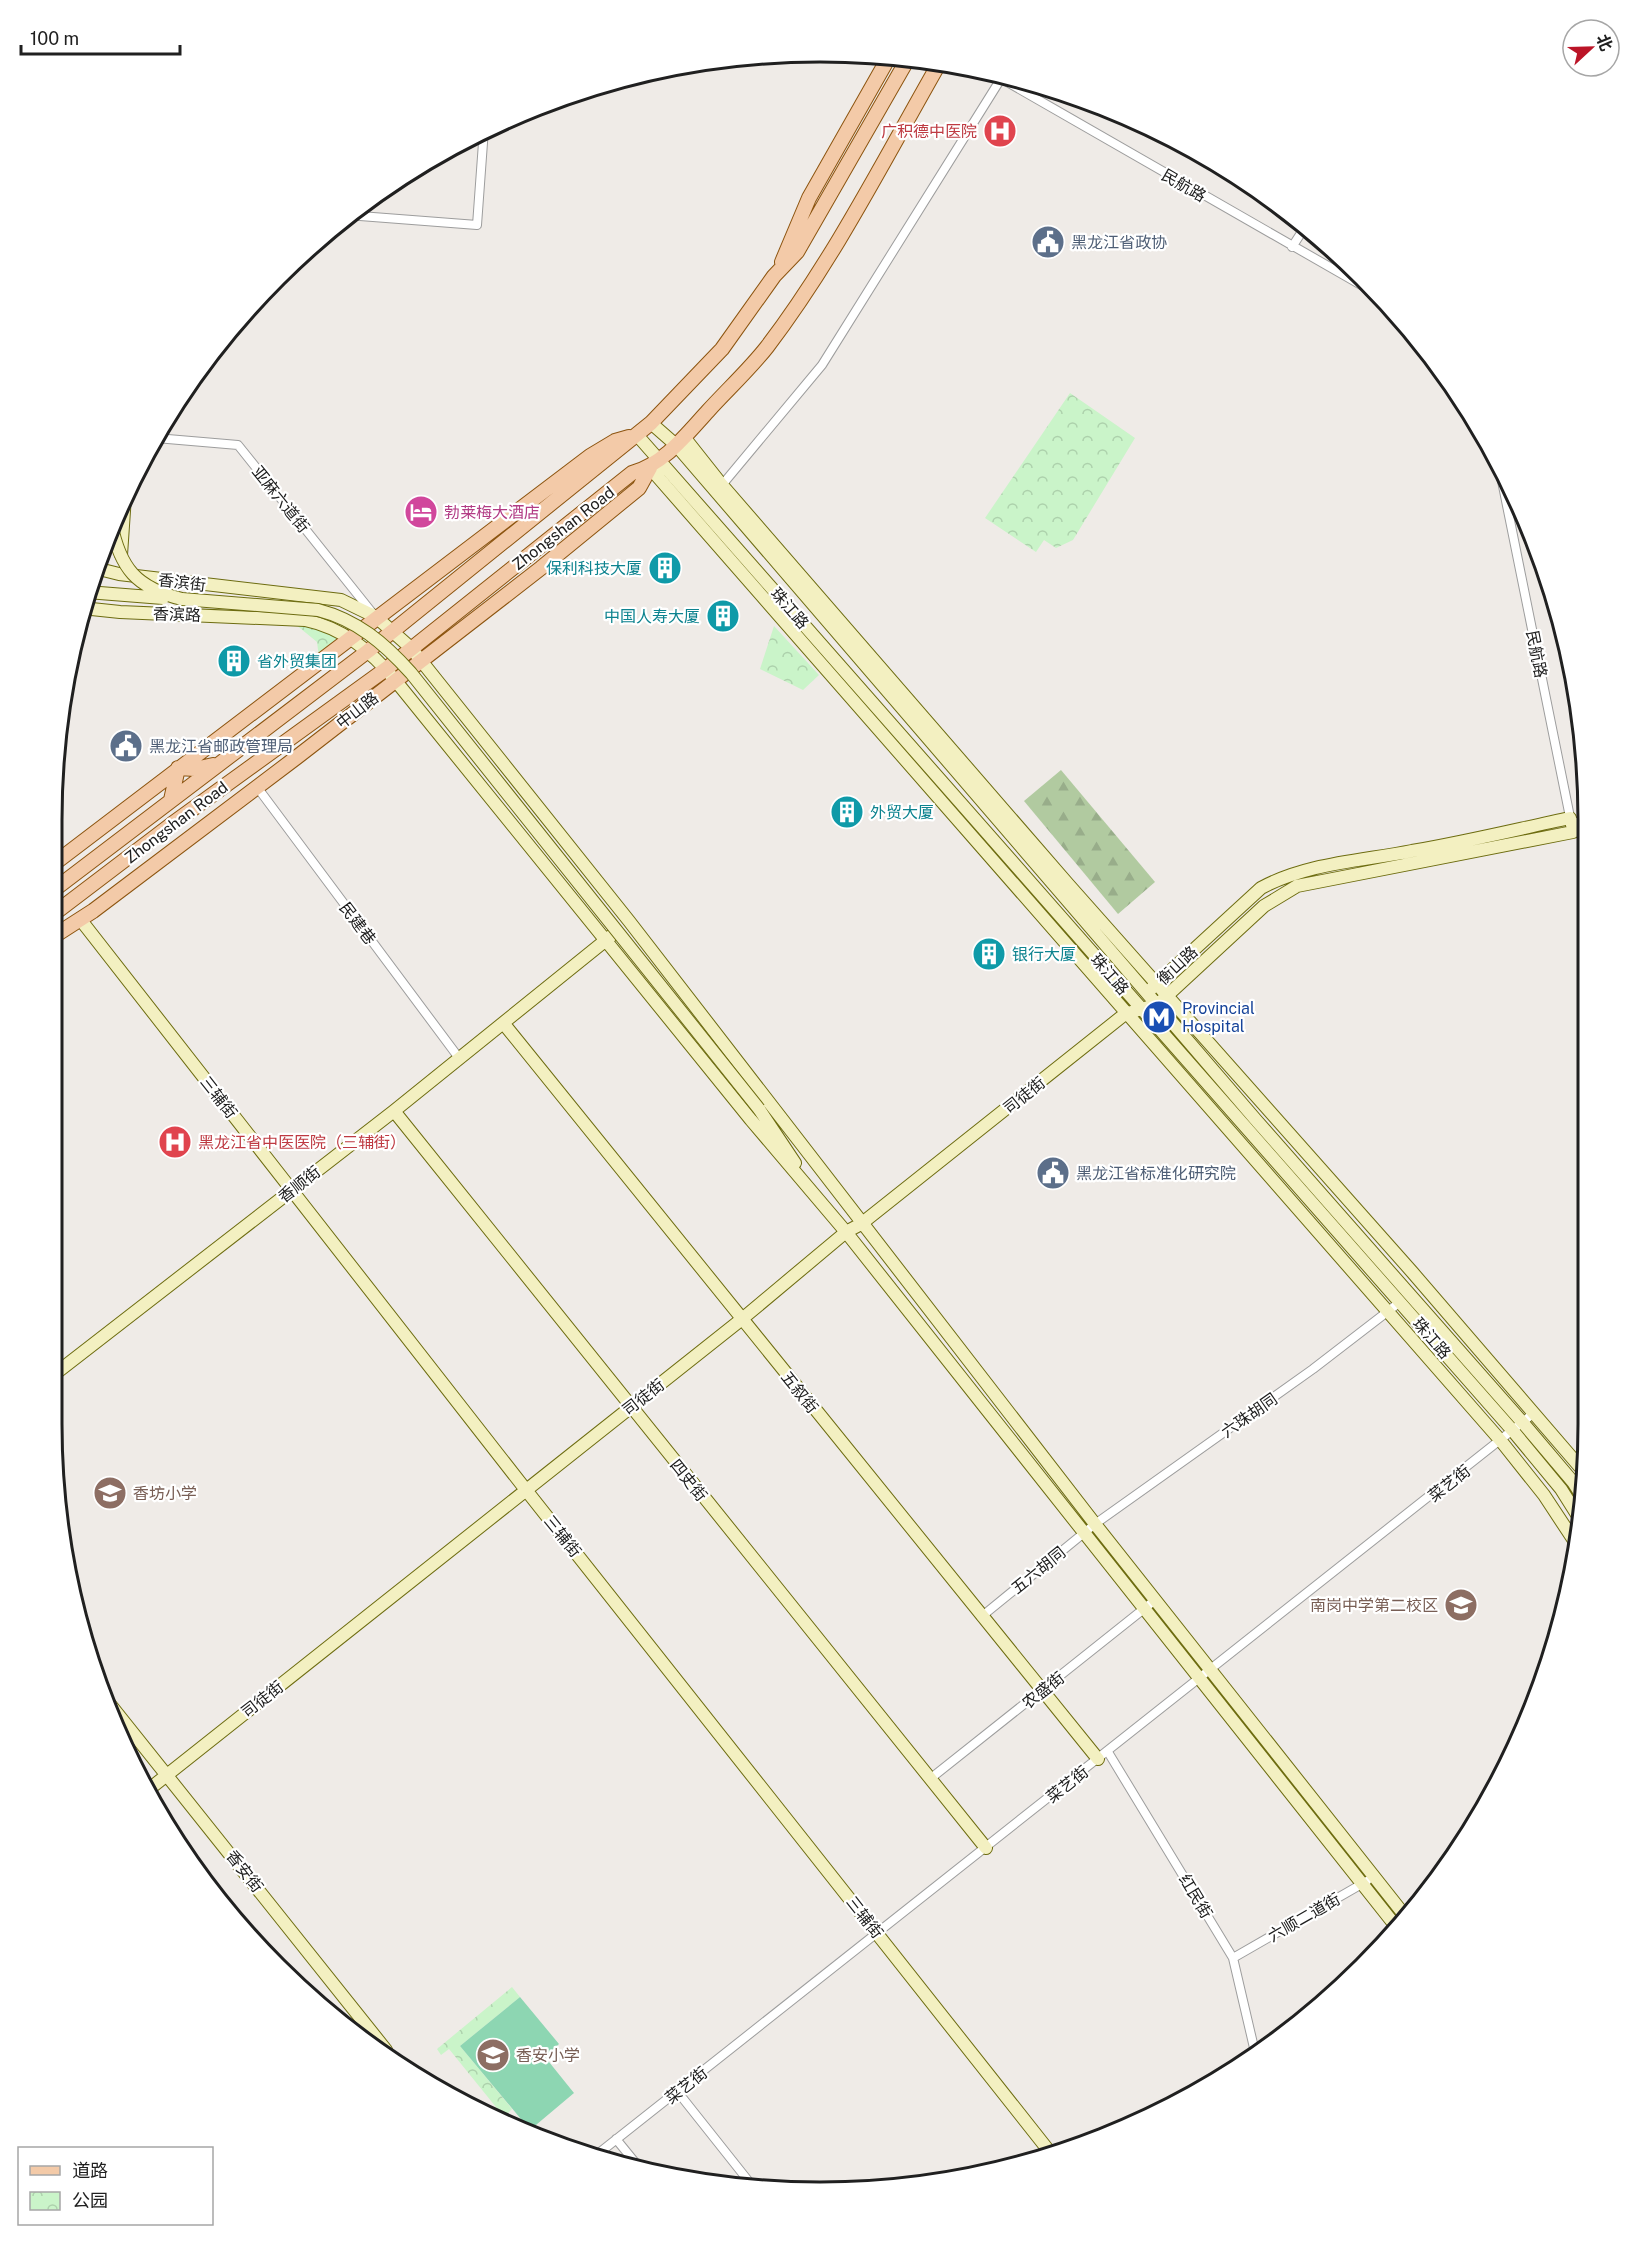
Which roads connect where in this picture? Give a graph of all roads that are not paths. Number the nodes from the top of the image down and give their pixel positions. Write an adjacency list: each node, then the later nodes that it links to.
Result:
1 (885, 65): 10 (main road)
2 (904, 67): 10 (main road, Zhongshan Road)
3 (935, 71): 15 (main road, Zhongshan Road)
4 (996, 82): 17 (street)
5 (1017, 87): 9 (street, 民航路)
6 (483, 140): 7 (street)
7 (362, 215)
8 (1300, 234): 9 (street)
9 (1292, 247): 11 (street, 民航路)
10 (777, 274): 12 (main road, Zhongshan Road)
11 (1350, 279)
12 (651, 423): 13 (main road, Zhongshan Road); 15 (street, 珠江路)
13 (637, 435): 16 (street, 珠江路); 26 (main road); 27 (main road, Zhongshan Road)
14 (164, 439): 26 (street, 亚麻六道街)
15 (680, 441): 16 (main road, Zhongshan Road); 17 (street, 珠江路); 50 (street, 珠江路)
16 (655, 464): 29 (main road, Zhongshan Road); 31 (main road, 中山路); 52 (street, 珠江路); 53 (street, 珠江路)
17 (722, 485): 50 (street, 珠江路)
18 (1506, 498): 40 (street, 民航路)
19 (123, 520): 22 (street)
20 (115, 540): 24 (street, bridge)
21 (104, 570): 22 (street, 香滨街)
22 (119, 574): 26 (street, 香滨街)
23 (97, 593): 24 (street, bridge)
24 (182, 599): 58 (street, bridge)
25 (92, 609): 28 (street, 香滨路)
26 (376, 617): 27 (street, 香滨街); 28 (main road)
27 (394, 631): 29 (street, 香滨街); 30 (main road, Zhongshan Road)
28 (350, 637): 30 (street, 香滨路); 35 (main road)
29 (411, 648): 31 (street, 香滨街); 32 (main road, Zhongshan Road)
30 (368, 651): 32 (street, 香滨路); 34 (main road)
31 (420, 661): 33 (main road, 中山路); 47 (street, 香滨街)
32 (386, 669): 33 (street, 香滨路); 39 (main road, Zhongshan Road)
33 (395, 680): 36 (main road, 中山路); 49 (street, 香滨路)
34 (221, 762): 35 (main road); 37 (main road)
35 (178, 768): 37 (main road); 41 (main road)
36 (257, 787): 38 (main road, 中山路); 55 (street, 民建巷)
37 (171, 800): 42 (main road)
38 (217, 817): 39 (main road); 45 (main road, 中山路)
39 (172, 824): 43 (main road, Zhongshan Road)
40 (1574, 824): 50 (street, 衡山路); 51 (street, 衡山路)
41 (62, 858)
42 (62, 882)
43 (78, 897): 44 (main road, Zhongshan Road); 46 (main road)
44 (62, 908)
45 (81, 919): 48 (main road, 中山路); 57 (street, 三辅街)
46 (62, 921)
47 (629, 921): 49 (street, 香顺街); 59 (street, 香滨街)
48 (62, 930)
49 (606, 940): 54 (street, 香顺街); 58 (street, 香滨路)
50 (1152, 988): 51 (street, 珠江路); 52 (street, 衡山路)
51 (1162, 1000): 52 (street, 衡山路); 66 (street, 珠江路); 67 (street, 珠江路)
52 (1140, 1008): 53 (street, 司徒街); 61 (street, 珠江路)
53 (1125, 1014): 59 (street, 司徒街); 62 (street, 珠江路)
54 (504, 1024): 55 (street, 香顺街); 63 (street, 五叙街)
55 (459, 1058): 56 (street, 香顺街)
56 (394, 1111): 57 (street, 香顺街); 65 (street, 四史街)
57 (292, 1190): 64 (street, 香顺街); 71 (street, 三辅街)
58 (832, 1216): 60 (street)
59 (861, 1224): 60 (street, 司徒街); 73 (street, 香滨街)
60 (846, 1232): 63 (street, 司徒街); 74 (street)
61 (1400, 1302): 62 (street, 六珠胡同); 67 (street, 珠江路)
62 (1388, 1312): 68 (street, 珠江路); 73 (street, 六珠胡同)
63 (742, 1319): 65 (street, 司徒街); 78 (street, 五叙街)
64 (62, 1365)
65 (630, 1407): 71 (street, 司徒街); 85 (street, 四史街)
66 (1534, 1413): 67 (street, 菜艺街); 69 (street, 珠江路)
67 (1518, 1427): 68 (street, 菜艺街); 70 (street, 珠江路); 72 (street, 珠江路)
68 (1501, 1441): 75 (street, 珠江路); 79 (street, 菜艺街)
69 (1576, 1463)
70 (1575, 1485)
71 (526, 1490): 84 (street, 司徒街); 92 (street, 三辅街)
72 (1573, 1507)
73 (1095, 1524): 74 (street, 五六胡同); 76 (street, 香滨街)
74 (1084, 1533): 77 (street); 78 (street, 五六胡同)
75 (1569, 1533)
76 (1155, 1600): 77 (street, 农盛街); 79 (street, 香滨街)
77 (1144, 1609): 80 (street); 81 (street, 农盛街)
78 (981, 1617): 81 (street, 五叙街)
79 (1211, 1670): 80 (street, 菜艺街); 88 (street, 香滨街)
80 (1200, 1679): 83 (street, 菜艺街); 89 (street)
81 (1041, 1690): 83 (street, 五叙街); 85 (street, 农盛街)
82 (121, 1717): 84 (street, 香安街)
83 (1103, 1756): 87 (street, 菜艺街); 93 (street, 红民街)
84 (167, 1775): 86 (street, 司徒街); 94 (street, 香安街)
85 (930, 1779): 87 (street, 四史街)
86 (154, 1785)
87 (986, 1848): 92 (street, 菜艺街)
88 (1375, 1877): 89 (street, 六顺二道街); 90 (street, 香滨街)
89 (1362, 1884): 91 (street); 93 (street, 六顺二道街)
90 (1400, 1910)
91 (1391, 1920)
92 (878, 1933): 96 (street, 菜艺街); 98 (street, 三辅街)
93 (1233, 1958): 95 (street, 红民街)
94 (377, 2039)
95 (1253, 2045)
96 (678, 2091): 97 (street, 菜艺街); 101 (street)
97 (616, 2139): 99 (street, 菜艺街); 100 (street)
98 (1046, 2147)
99 (603, 2150)
100 (631, 2158)
101 (746, 2178)

